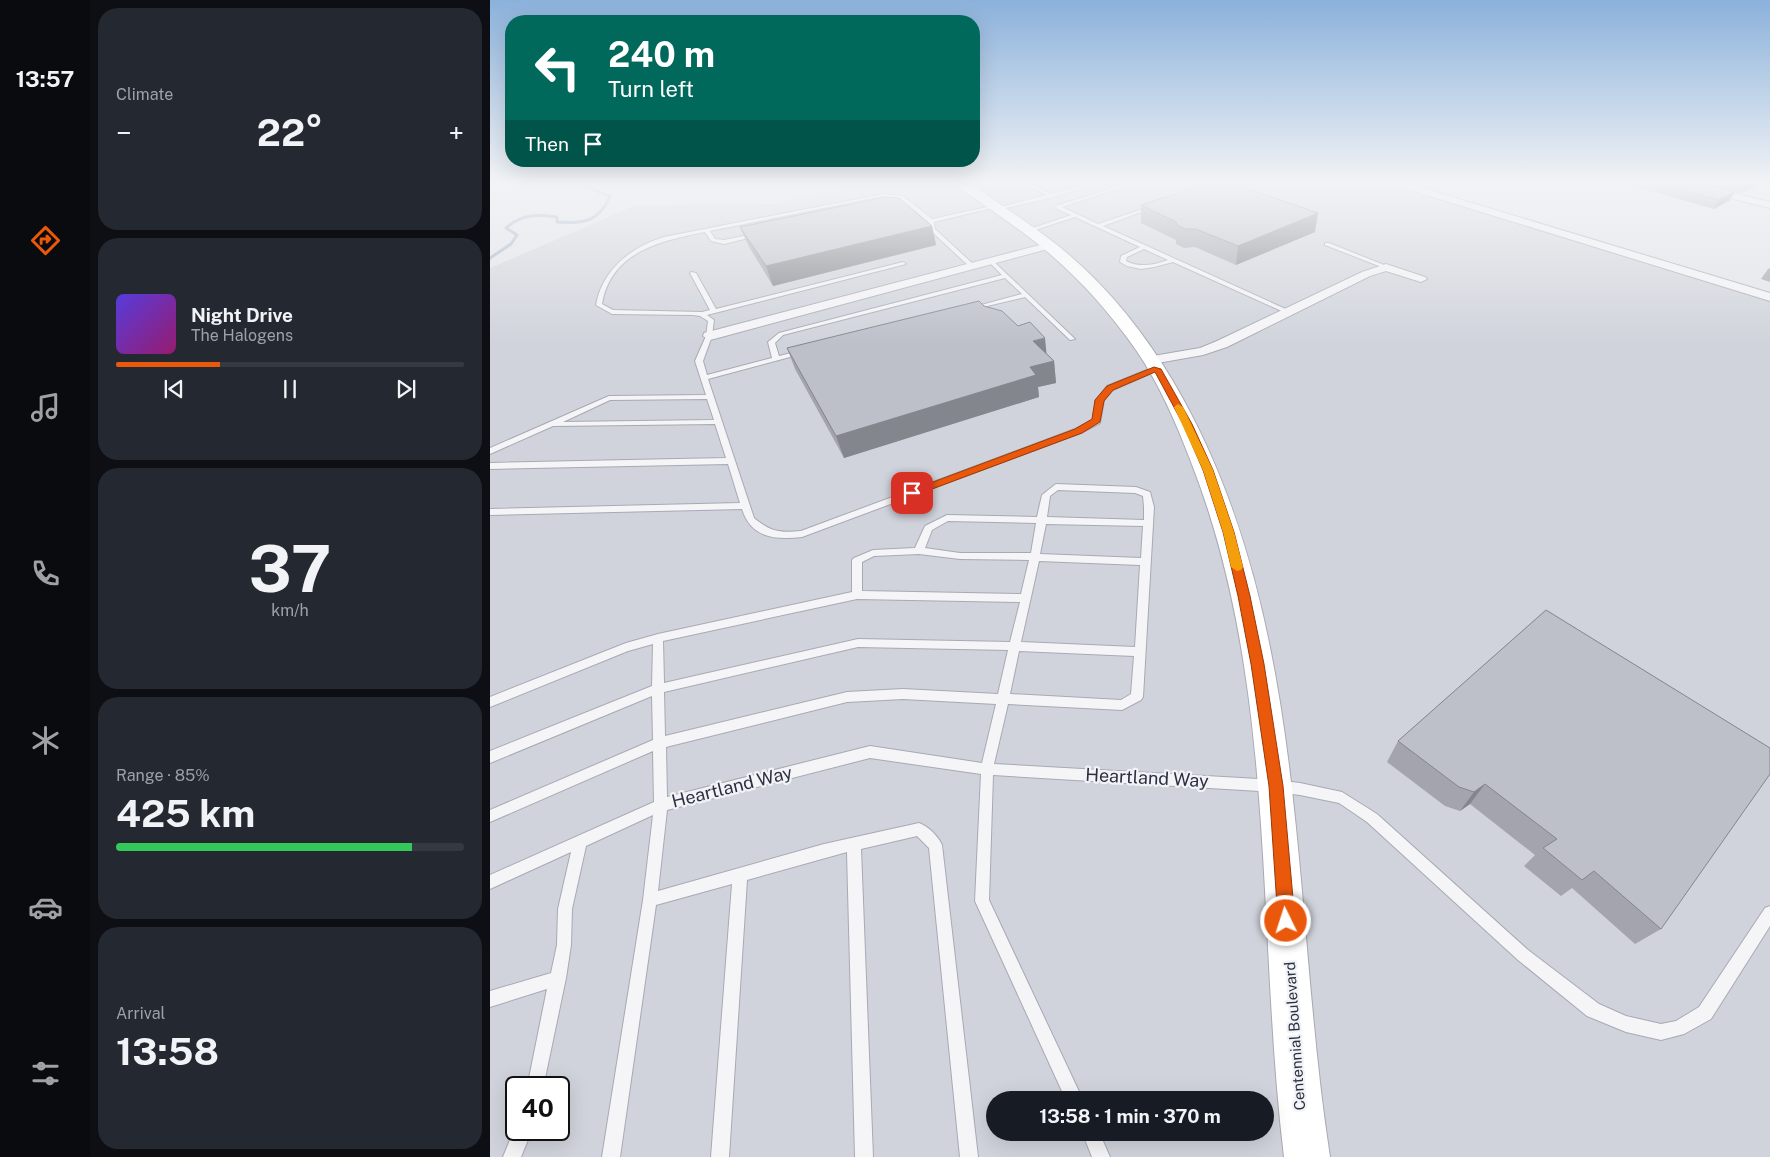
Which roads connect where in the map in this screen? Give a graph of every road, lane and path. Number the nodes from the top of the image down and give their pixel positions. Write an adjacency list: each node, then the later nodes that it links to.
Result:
1 (675, 237): 23 (lane)
2 (710, 237): 3 (lane)
3 (748, 237)
4 (941, 237): 13 (lane)
5 (1122, 237): 9 (lane)
6 (1575, 237): 19 (street)
7 (1040, 238): 11 (street); 28 (street, Centennial Boulevard)
8 (1327, 244): 14 (lane)
9 (1144, 247): 10 (lane); 10 (lane)
10 (1172, 260): 22 (lane)
11 (991, 261): 13 (street); 16 (lane)
12 (903, 264): 21 (lane)
13 (972, 266): 24 (street)
14 (1386, 267): 17 (street); 22 (street)
15 (694, 273): 21 (lane)
16 (1007, 276): 18 (lane); 27 (lane)
17 (1421, 279)
18 (1026, 295): 20 (lane); 25 (lane)
19 (1770, 296)
20 (968, 310)
21 (714, 311): 23 (lane)
22 (1288, 312): 28 (street)
23 (702, 314): 24 (lane)
24 (709, 336): 29 (lane)
25 (1072, 339)
26 (815, 349): 27 (lane)
27 (776, 359): 29 (lane)
28 (1155, 364): 36 (lane); 54 (street, Centennial Boulevard)
29 (704, 378): 30 (lane)
30 (710, 397): 31 (lane); 32 (lane)
31 (718, 422): 32 (lane); 34 (lane)
32 (550, 424): 33 (lane)
33 (490, 451)
34 (731, 461): 35 (lane); 36 (lane)
35 (490, 466)
36 (745, 506): 37 (lane)
37 (490, 512)
38 (1042, 520): 39 (lane); 39 (lane); 40 (lane); 41 (lane)
39 (1148, 524): 42 (lane)
40 (919, 551): 41 (lane); 43 (lane)
41 (1034, 557): 42 (lane); 44 (lane)
42 (1145, 562): 47 (lane)
43 (857, 595): 44 (lane); 45 (lane)
44 (1025, 598): 46 (lane)
45 (658, 638): 48 (lane); 50 (lane)
46 (1014, 646): 47 (lane); 48 (lane); 49 (lane)
47 (1140, 652): 49 (lane)
48 (658, 689): 51 (lane); 52 (lane)
49 (1003, 698): 51 (lane); 53 (lane)
50 (490, 702)
51 (659, 743): 55 (lane); 56 (lane)
52 (490, 757)
53 (988, 769): 54 (lane, Heartland Way); 55 (lane, Heartland Way); 66 (lane)
54 (1276, 786): 62 (lane, Heartland Way); 75 (street, Centennial Boulevard)
55 (661, 805): 57 (lane, Heartland Way); 61 (lane)
56 (490, 816)
57 (580, 842): 60 (lane, Heartland Way); 63 (lane)
58 (854, 844): 59 (lane); 72 (lane); 73 (lane)
59 (740, 876): 61 (lane); 71 (lane)
60 (490, 882)
61 (650, 900): 70 (lane)
62 (1770, 913)
63 (558, 978): 64 (lane); 65 (lane)
64 (490, 999)
65 (537, 1076)
66 (1071, 1091)
67 (519, 1141): 69 (lane)
68 (1094, 1141): 74 (lane)
69 (512, 1157)
70 (611, 1157)
71 (720, 1157)
72 (864, 1157)
73 (969, 1157)
74 (1101, 1157)
75 (1308, 1157)

